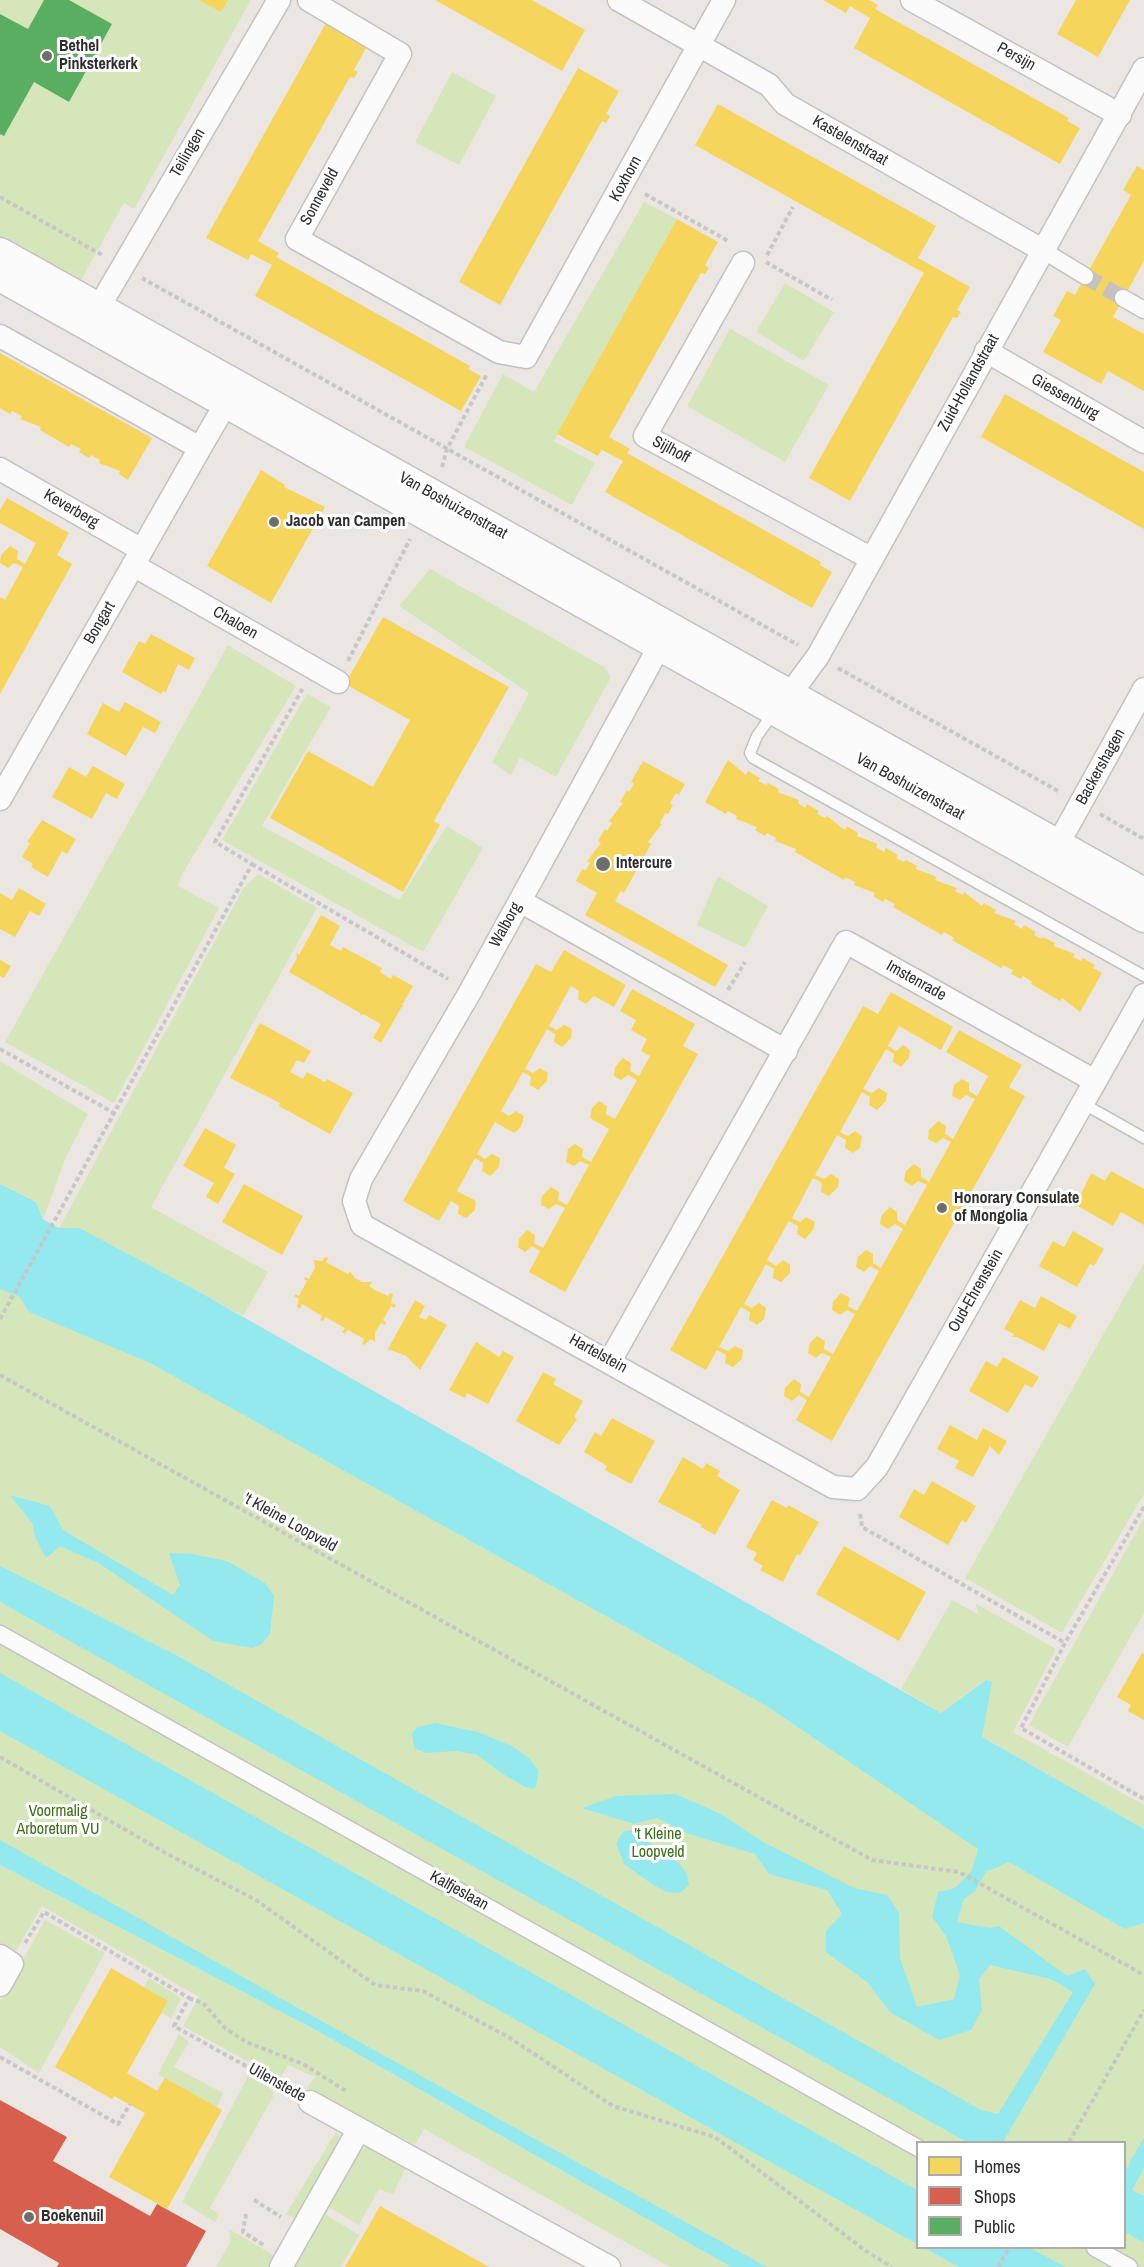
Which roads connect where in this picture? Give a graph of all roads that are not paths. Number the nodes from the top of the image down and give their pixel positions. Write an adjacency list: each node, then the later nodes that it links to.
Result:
1 (279, 0): 17 (street, Teilingen)
2 (309, 0): 20 (street, Sonneveld)
3 (619, 0): 6 (street, Kastelenstraat)
4 (724, 0): 6 (street, Koxhorn)
5 (912, 0): 9 (street, Persijn)
6 (698, 46): 10 (street, Kastelenstraat); 20 (street, Koxhorn)
7 (1144, 69): 8 (street, Zuid-Hollandstraat)
8 (1137, 95): 9 (street, Zuid-Hollandstraat)
9 (1120, 115): 10 (street, Zuid-Hollandstraat)
10 (1044, 251): 13 (street, Kastelenstraat); 19 (street, Zuid-Hollandstraat)
11 (0, 252): 17 (street, Van Boshuizenstraat)
12 (743, 264): 26 (street, Sijlhoff)
13 (1085, 276)
14 (0, 277): 17 (street, Van Boshuizenstraat)
15 (1123, 298): 16 (street)
16 (1144, 310)
17 (94, 317): 21 (street, Van Boshuizenstraat)
18 (0, 336): 23 (street)
19 (986, 351): 22 (street, Giessenburg); 26 (street, Zuid-Hollandstraat)
20 (526, 357)
21 (231, 394): 23 (street); 27 (street, Van Boshuizenstraat)
22 (1144, 442)
23 (200, 448): 25 (street, Bongart)
24 (0, 469): 25 (street, Keverberg)
25 (137, 557): 28 (street, Chaloen); 31 (street, Bongart)
26 (872, 559): 30 (street, Zuid-Hollandstraat)
27 (664, 637): 30 (street, Van Boshuizenstraat); 34 (street, Walborg)
28 (338, 682)
29 (1144, 689): 32 (street, Backershagen)
30 (782, 703): 32 (street, Van Boshuizenstraat); 36 (lane)
31 (0, 799)
32 (1052, 854): 33 (street, Van Boshuizenstraat); 35 (street, Van Boshuizenstraat)
33 (1144, 892)
34 (520, 901): 38 (street); 42 (street, Walborg)
35 (1144, 918)
36 (1144, 976)
37 (1144, 995): 39 (street, Oud-Ehrenstein)
38 (786, 1051): 39 (street, Imstenrade); 43 (street, Imstenrade)
39 (1095, 1082): 40 (street, Oud-Ehrenstein)
40 (1082, 1103): 41 (lane); 44 (street, Oud-Ehrenstein)
41 (1144, 1138)
42 (354, 1202): 43 (street, Hartelstein)
43 (610, 1360): 44 (street, Hartelstein)
44 (857, 1489)
45 (0, 1634): 50 (street, Kalfjeslaan)
46 (6, 1960): 47 (street)
47 (0, 1985)
48 (310, 2102): 49 (street, Uilenstede)
49 (359, 2129): 52 (street); 53 (street, Uilenstede)
50 (916, 2147)
51 (1098, 2249): 54 (street)
52 (284, 2263)
53 (603, 2266)
54 (1129, 2267)

